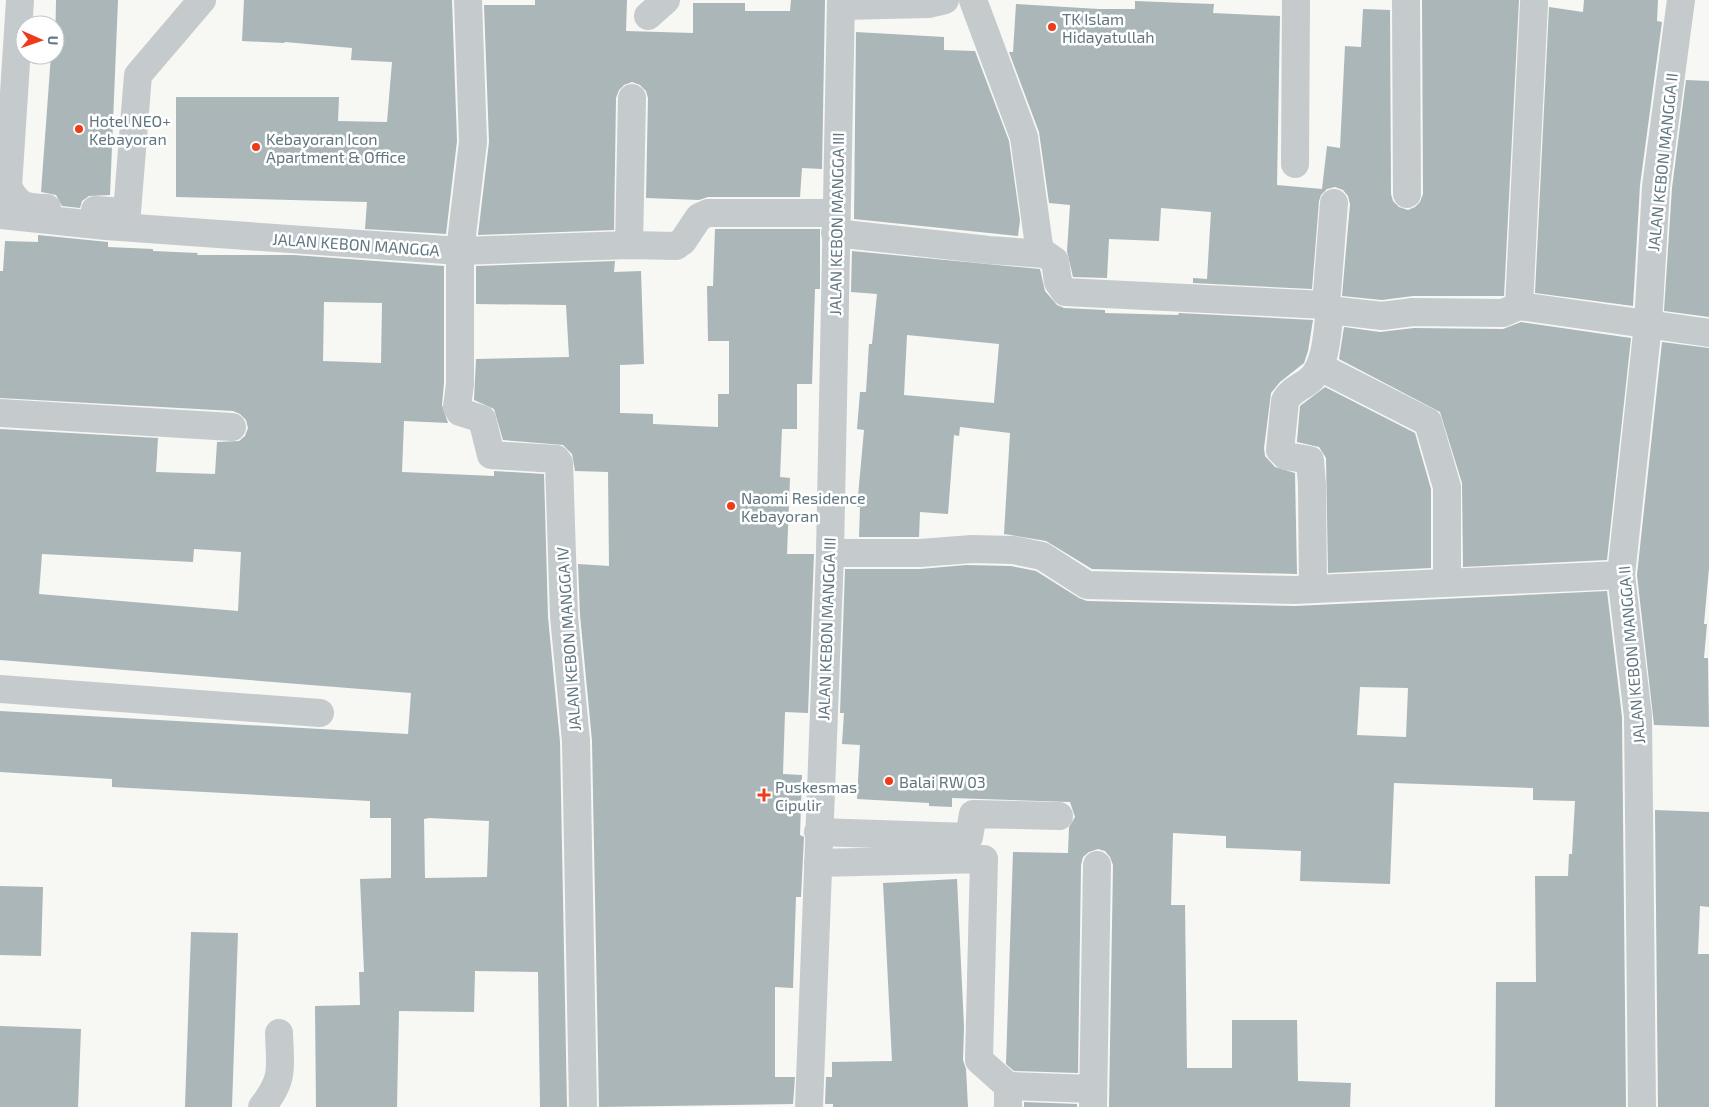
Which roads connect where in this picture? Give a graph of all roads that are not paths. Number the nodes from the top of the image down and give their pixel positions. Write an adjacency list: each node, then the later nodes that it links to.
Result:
1 (20, 0): 2 (street)
2 (202, 0)
3 (468, 0): 18 (street, JALAN KEBON MANGGA)
4 (945, 0): 9 (street)
5 (974, 0): 19 (street)
6 (1296, 0): 12 (street)
7 (1406, 0): 13 (street)
8 (1681, 0): 22 (street, JALAN KEBON MANGGA II)
9 (842, 3): 16 (street, JALAN KEBON MANGGA III)
10 (1534, 3): 20 (street)
11 (632, 98): 17 (street)
12 (1295, 164)
13 (1407, 194)
14 (1334, 203): 21 (street)
15 (0, 215): 18 (street, JALAN KEBON MANGGA)
16 (836, 223): 17 (street); 19 (street); 27 (street, JALAN KEBON MANGGA III)
17 (629, 245): 18 (street)
18 (460, 251): 41 (street, JALAN KEBON MANGGA IV)
19 (1040, 253): 21 (street)
20 (1519, 306): 21 (street); 22 (street)
21 (1328, 308): 24 (street)
22 (1648, 324): 23 (street); 28 (street, JALAN KEBON MANGGA II)
23 (1709, 333)
24 (1320, 366): 29 (street); 30 (street)
25 (0, 412): 26 (street)
26 (232, 427)
27 (830, 553): 30 (street); 34 (street, JALAN KEBON MANGGA III)
28 (1621, 575): 29 (street); 43 (street, JALAN KEBON MANGGA II)
29 (1446, 582): 30 (street)
30 (1313, 589)
31 (0, 689): 32 (street)
32 (320, 713)
33 (1059, 816): 34 (street)
34 (818, 832): 35 (street, JALAN KEBON MANGGA III)
35 (818, 863): 38 (street); 42 (street, JALAN KEBON MANGGA III)
36 (1097, 865): 39 (street)
37 (279, 1033): 40 (street)
38 (1008, 1096): 39 (street)
39 (1093, 1098)
40 (262, 1107)
41 (583, 1107)
42 (809, 1107)
43 (1642, 1107)

